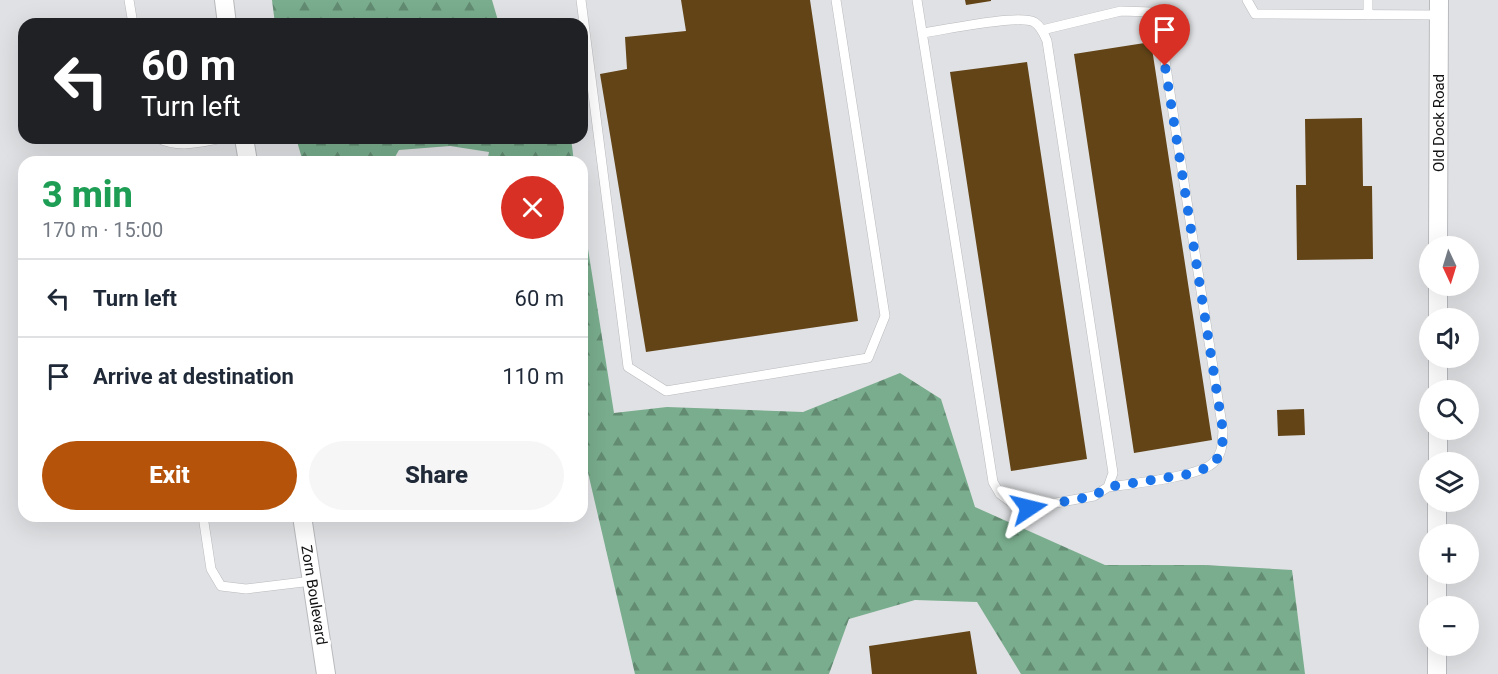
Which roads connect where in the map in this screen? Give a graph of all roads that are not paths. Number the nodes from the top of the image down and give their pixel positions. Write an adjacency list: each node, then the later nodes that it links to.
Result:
1 (129, 0): 10 (lane)
2 (224, 0): 11 (street)
3 (581, 0): 12 (lane)
4 (836, 0): 15 (lane)
5 (917, 0): 14 (lane)
6 (1248, 0): 9 (lane)
7 (1368, 0): 9 (lane)
8 (1439, 7): 9 (lane); 16 (street, Old Dock Road)
9 (1368, 15)
10 (132, 18)
11 (226, 18)
12 (583, 18)
13 (1042, 30): 14 (lane); 17 (lane); 17 (lane)
14 (923, 33): 17 (lane)
15 (588, 55)
16 (1438, 236)
17 (1108, 487)
18 (204, 522): 20 (lane)
19 (303, 522): 20 (street, Zorn Boulevard)
20 (312, 581): 22 (street, Zorn Boulevard)
21 (1437, 656): 23 (street)
22 (326, 674)
23 (1437, 674)

